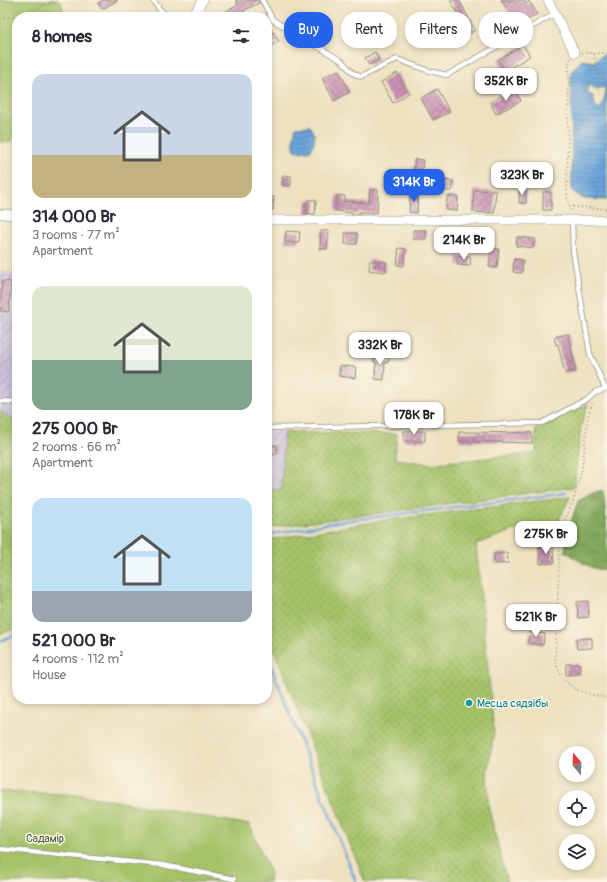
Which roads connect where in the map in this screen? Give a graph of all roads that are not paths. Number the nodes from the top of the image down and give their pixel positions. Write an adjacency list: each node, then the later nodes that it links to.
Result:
1 (153, 0): 5 (lane)
2 (202, 0): 6 (street)
3 (262, 0): 7 (lane)
4 (548, 0): 8 (street)
5 (163, 12)
6 (195, 12)
7 (269, 12)
8 (556, 13): 9 (lane); 10 (street)
9 (272, 18)
10 (576, 53)
11 (0, 214): 12 (street)
12 (12, 215)
13 (272, 220): 14 (street)
14 (572, 220): 15 (street); 16 (lane)
15 (607, 220)
16 (606, 388): 19 (lane)
17 (0, 401): 18 (lane)
18 (12, 402)
19 (272, 428)
20 (0, 849): 21 (lane)
21 (234, 879)

